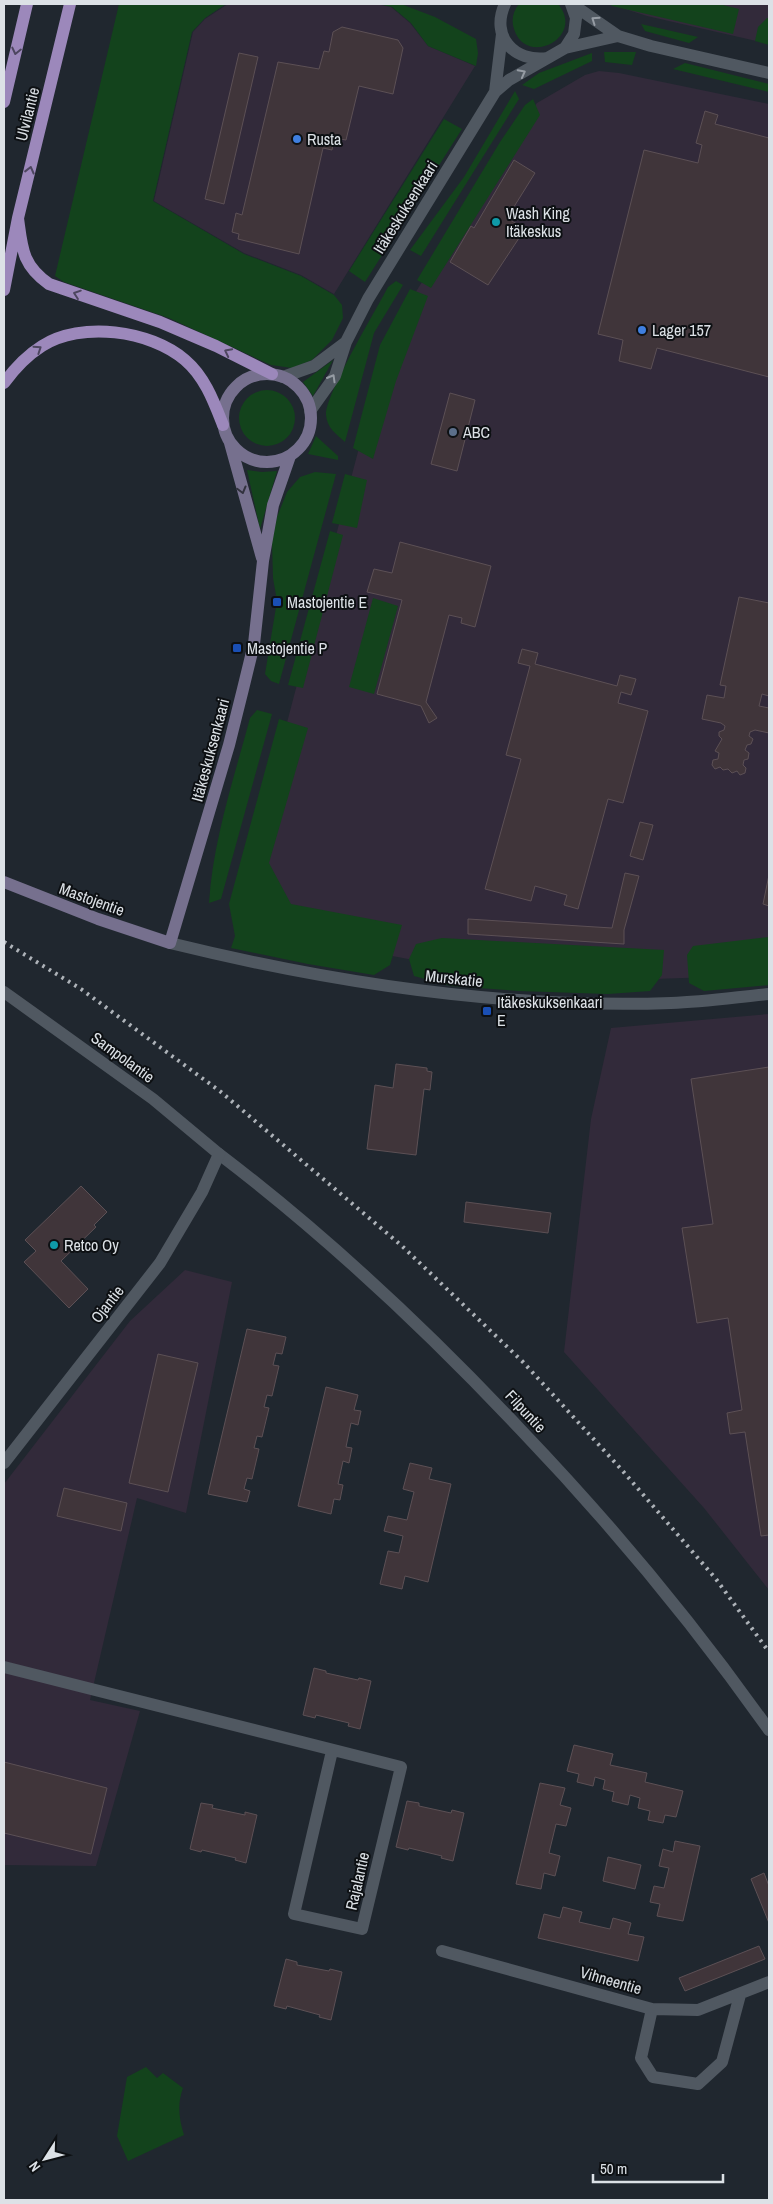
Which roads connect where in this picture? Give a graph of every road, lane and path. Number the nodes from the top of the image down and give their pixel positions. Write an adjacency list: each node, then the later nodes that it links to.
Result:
1 (27, 4): 11 (main road, Ulvilantie, one-way to 11)
2 (70, 4): 12 (main road, Ulvilantie, one-way to 2)
3 (505, 4): 5 (street, Itäkeskuksenkaari)
4 (572, 4): 6 (street, one-way to 4); 7 (street)
5 (502, 34): 8 (street); 10 (street, Itäkeskuksenkaari)
6 (618, 36): 7 (street); 9 (street)
7 (565, 48): 8 (street, Itäkeskuksenkaari)
8 (550, 58): 10 (street, Itäkeskuksenkaari, one-way to 8)
9 (769, 73)
10 (495, 92): 14 (street, Itäkeskuksenkaari)
11 (4, 102)
12 (18, 218): 13 (main road, Ulvilantie); 15 (main road, one-way to 12)
13 (4, 290)
14 (346, 342): 15 (street, Itäkeskuksenkaari); 17 (street, Itäkeskuksenkaari, one-way to 14)
15 (278, 376): 17 (main road); 18 (main road)
16 (4, 383): 18 (main road, one-way to 18)
17 (310, 411): 20 (main road)
18 (223, 425): 19 (main road)
19 (230, 443): 20 (main road); 21 (main road, Itäkeskuksenkaari, one-way to 21)
20 (290, 456): 21 (main road, Itäkeskuksenkaari)
21 (262, 561): 23 (main road, Itäkeskuksenkaari)
22 (4, 882): 23 (main road, Mastojentie)
23 (170, 944): 25 (street, Murskatie)
24 (4, 992): 26 (street, Sampolantie)
25 (769, 994)
26 (219, 1154): 27 (street, Ojantie); 29 (street, Filpuntie)
27 (4, 1463)
28 (4, 1667): 30 (street, Rajalantie)
29 (769, 1730)
30 (332, 1751): 30 (street, Rajalantie)
31 (442, 1951): 34 (street, Vihneentie)
32 (769, 1982): 33 (street, Vihneentie)
33 (740, 1994): 34 (street, Vihneentie); 34 (street)
34 (652, 2009)

